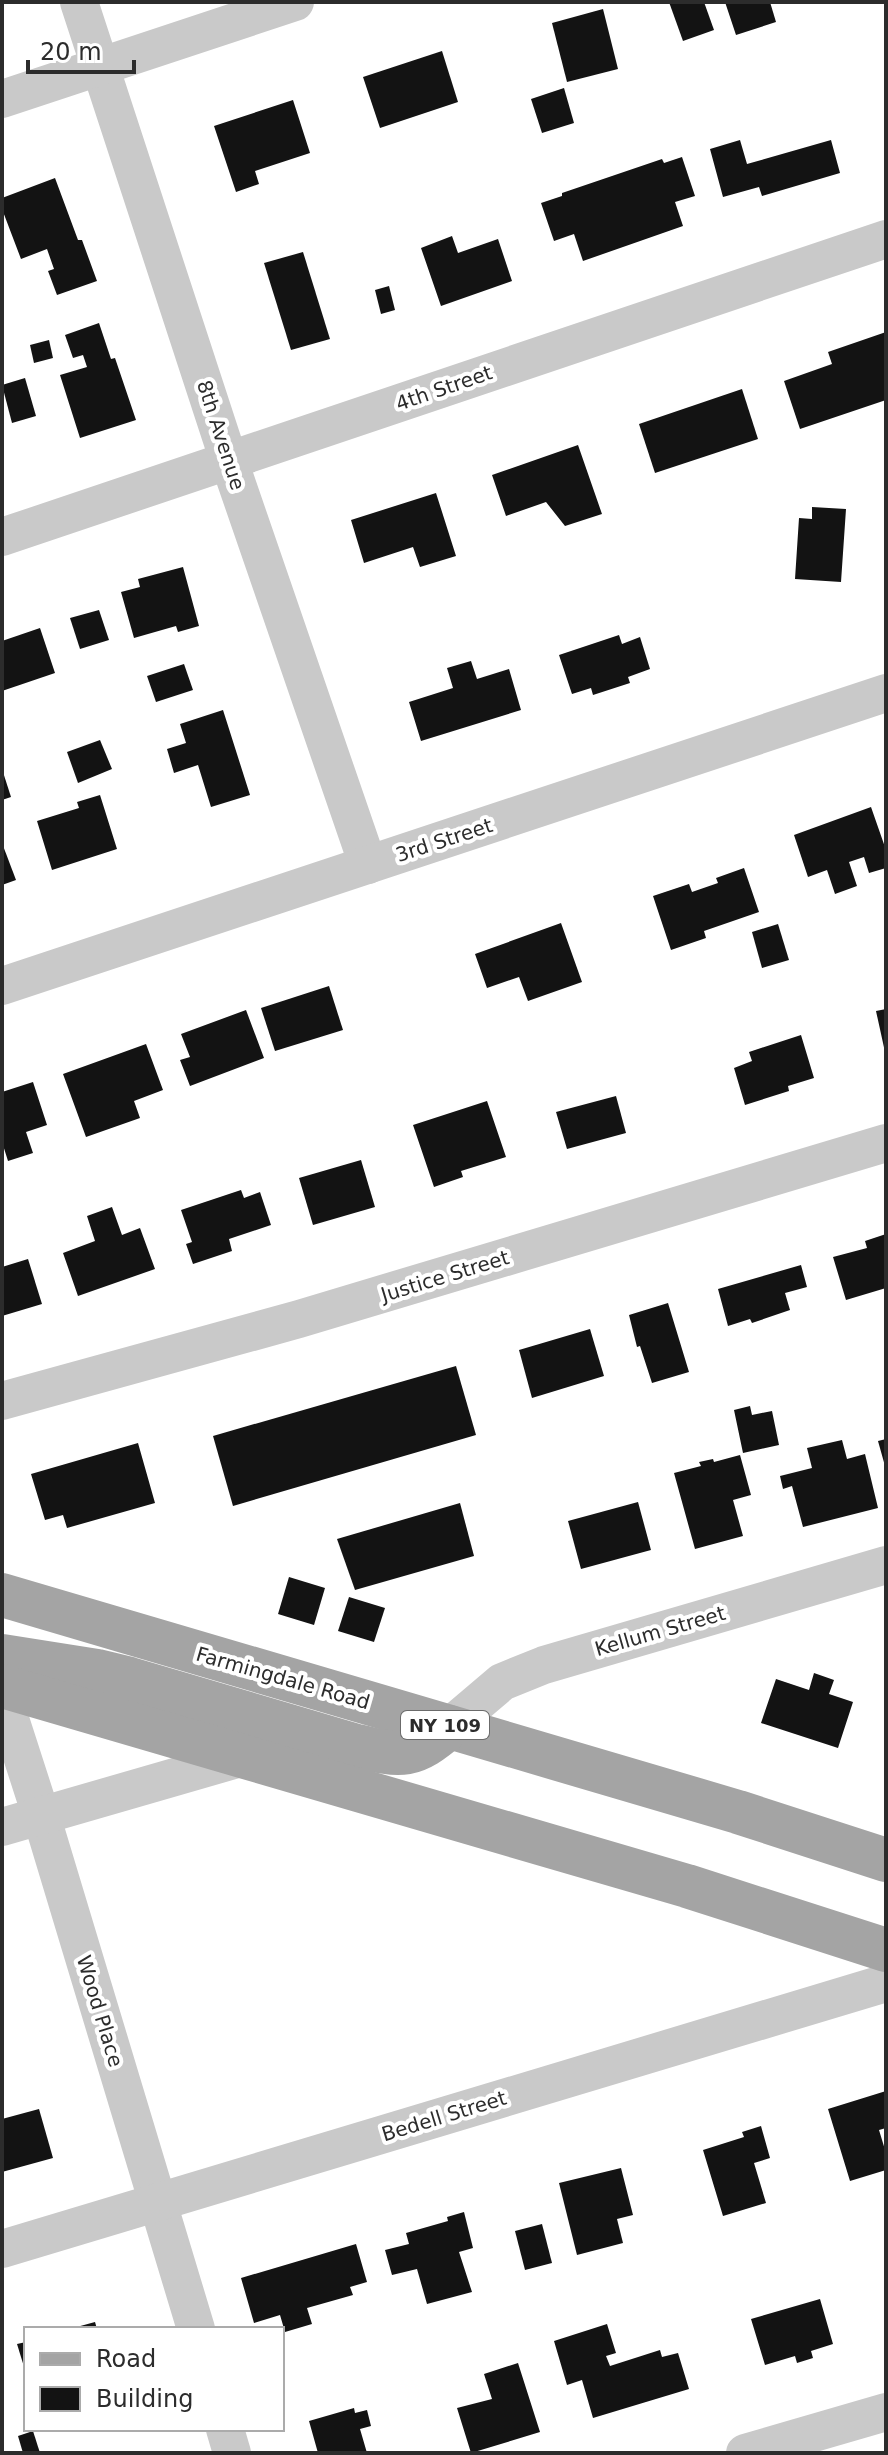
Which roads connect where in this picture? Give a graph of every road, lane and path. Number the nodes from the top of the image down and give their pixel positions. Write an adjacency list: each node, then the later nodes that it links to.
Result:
1 (79, 2): 3 (street, 8th Avenue)
2 (295, 2): 3 (street)
3 (100, 66): 4 (street); 6 (street, 8th Avenue)
4 (2, 99)
5 (886, 239): 6 (street, 4th Street)
6 (229, 461): 7 (street, 4th Street); 9 (street, 8th Avenue)
7 (2, 537)
8 (886, 693): 9 (street, 3rd Street)
9 (368, 865): 10 (street, 3rd Street)
10 (2, 986)
11 (886, 1143): 12 (street, Justice Street)
12 (2, 1401)
13 (886, 1565): 18 (street, Kellum Street)
14 (2, 1595): 18 (main road, Farmingdale Road / NY 109)
15 (2, 1656): 18 (main road)
16 (2, 1686): 19 (main road)
17 (2, 1694): 20 (street, Wood Place)
18 (449, 1727): 22 (main road, Farmingdale Road / NY 109)
19 (244, 1757): 20 (street); 23 (main road)
20 (41, 1815): 21 (street); 25 (street, Wood Place)
21 (2, 1827)
22 (886, 1860)
23 (886, 1950)
24 (886, 1983): 25 (street, Bedell Street)
25 (158, 2202): 26 (street, Bedell Street); 27 (street, Wood Place)
26 (2, 2249)
27 (195, 2327)
28 (886, 2412): 31 (street)
29 (226, 2431): 30 (street)
30 (232, 2453)
31 (745, 2453)

